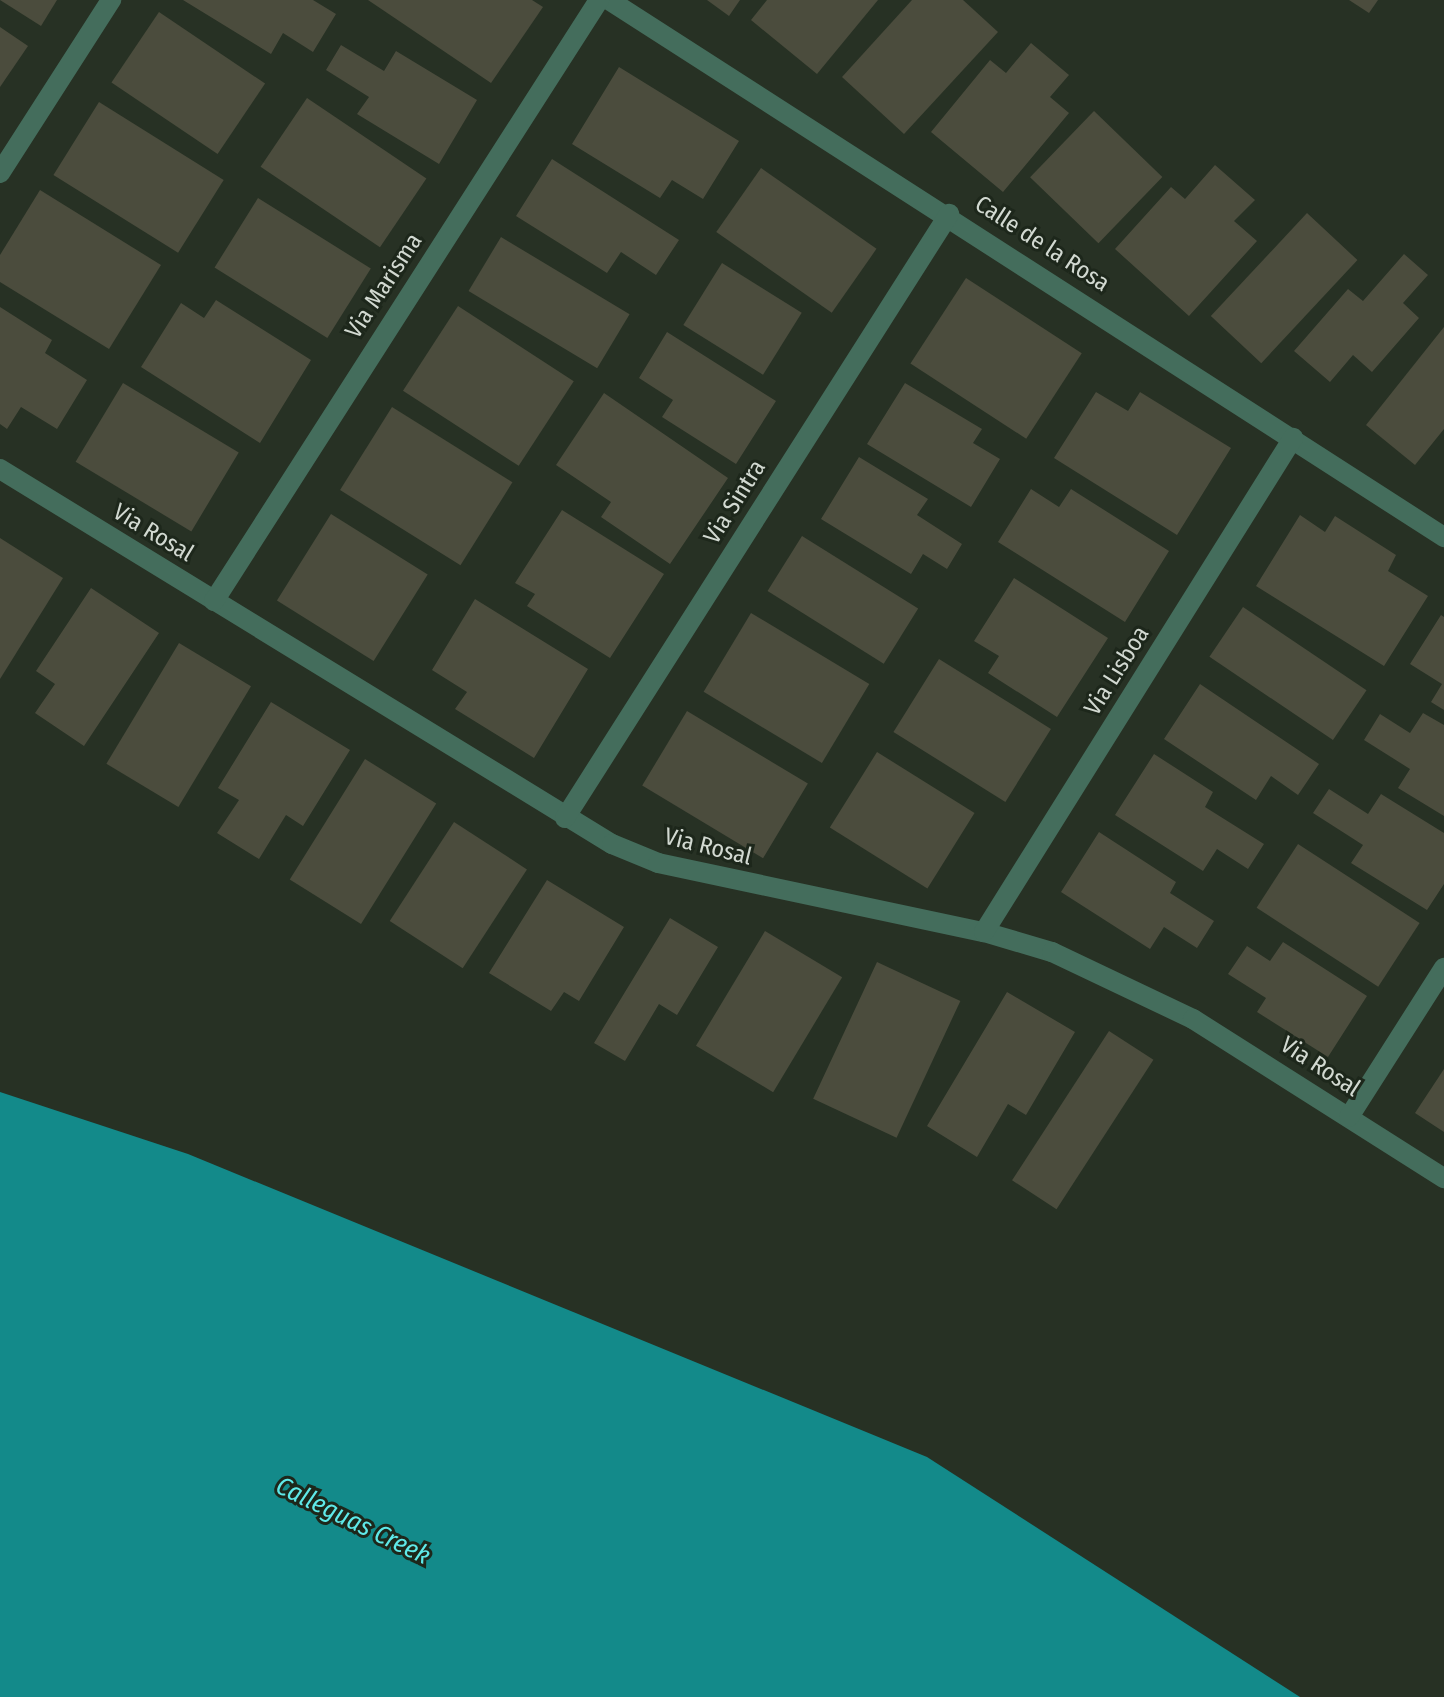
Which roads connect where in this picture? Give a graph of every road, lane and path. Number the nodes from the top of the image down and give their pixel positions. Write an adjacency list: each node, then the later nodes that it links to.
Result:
1 (111, 0): 4 (street)
2 (599, 0): 9 (street, Via Marisma)
3 (609, 0): 5 (street, Calle de la Rosa)
4 (0, 173)
5 (949, 214): 6 (street, Calle de la Rosa); 10 (street, Via Sintra)
6 (1293, 438): 8 (street, Calle de la Rosa); 11 (street, Via Lisboa)
7 (0, 469): 9 (street, Via Rosal)
8 (1444, 537)
9 (214, 601): 10 (street, Via Rosal)
10 (565, 818): 11 (street, Via Rosal)
11 (984, 932): 13 (street, Via Rosal)
12 (1444, 968): 13 (street)
13 (1349, 1117): 14 (street, Via Rosal)
14 (1444, 1178)

